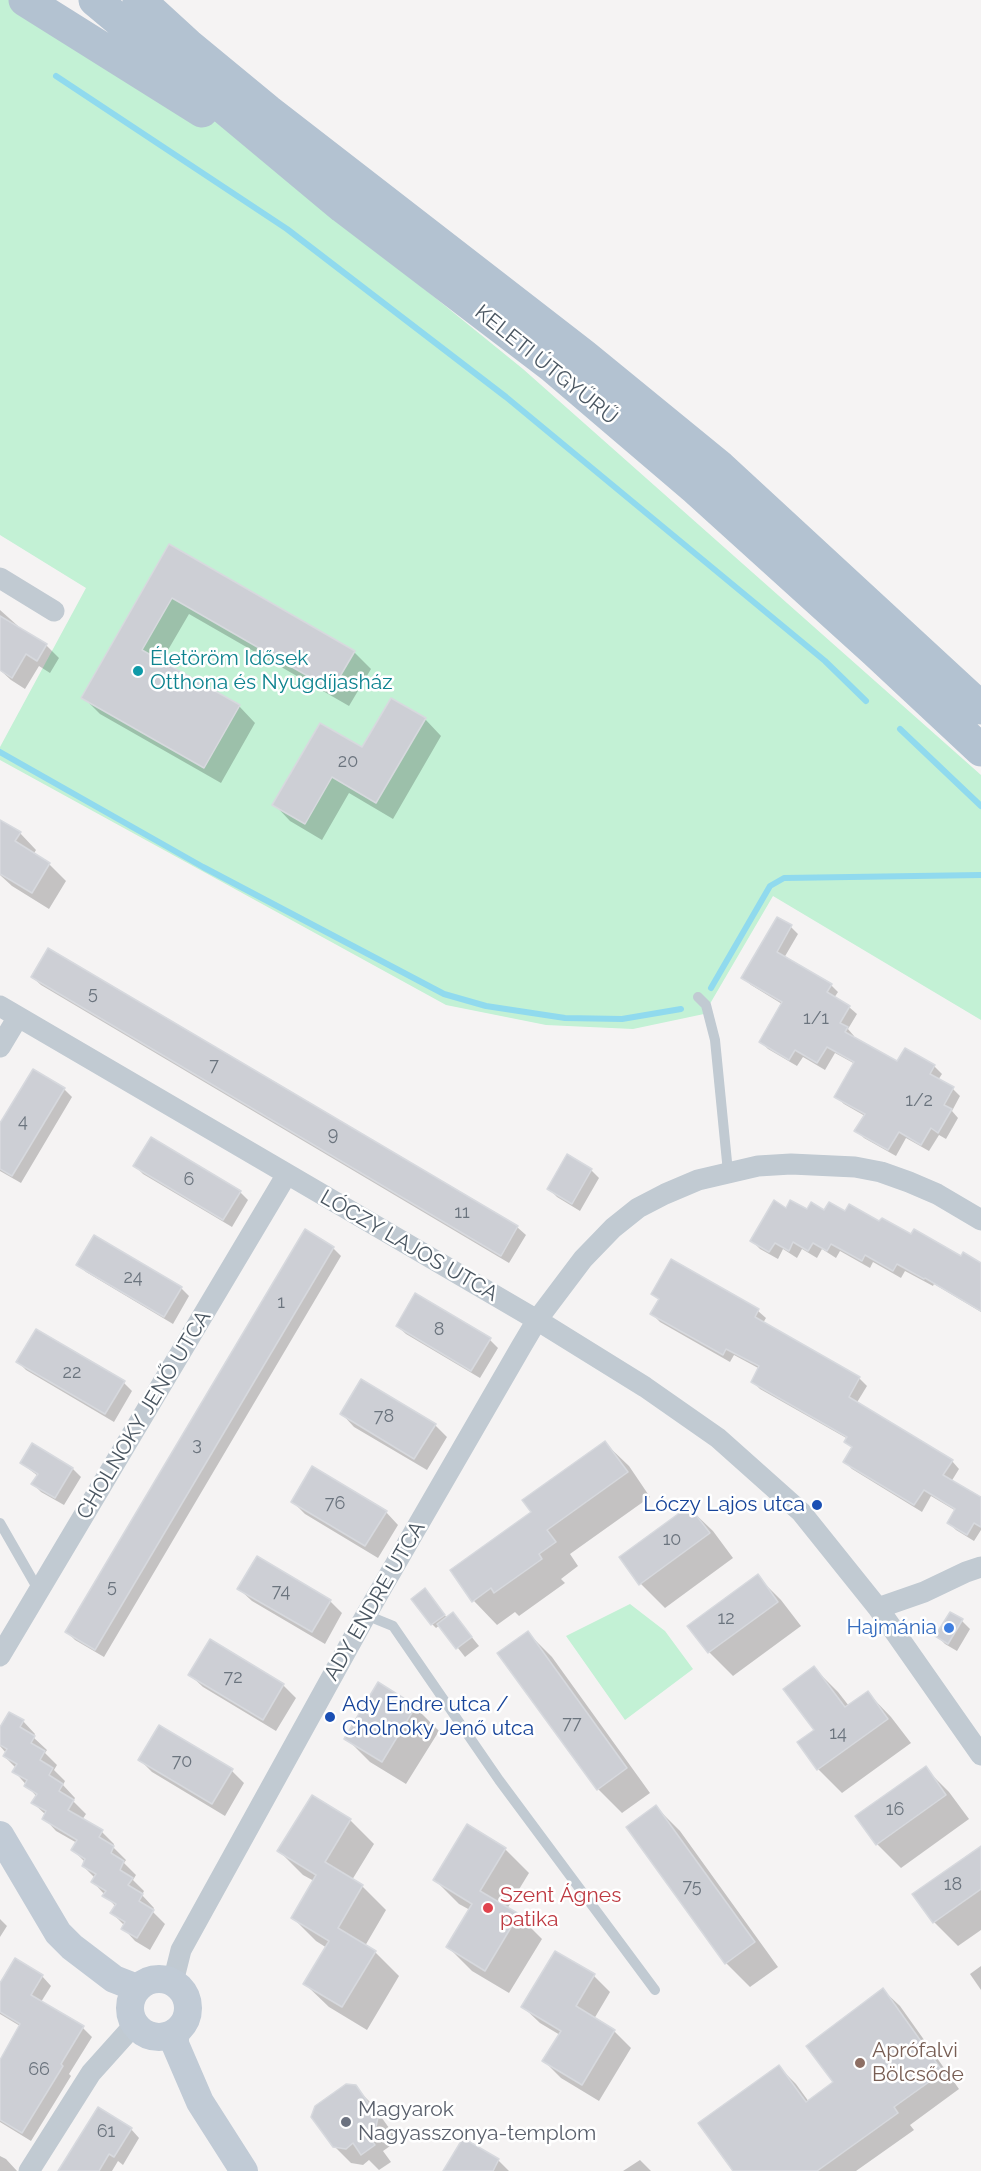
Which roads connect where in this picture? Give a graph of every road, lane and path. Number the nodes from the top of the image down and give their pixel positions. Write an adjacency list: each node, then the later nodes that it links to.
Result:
1 (25, 0): 4 (main road)
2 (95, 0): 4 (main road, KELETI ÚTGYŰRŰ)
3 (139, 0): 7 (main road, KELETI ÚTGYŰRŰ)
4 (300, 171): 8 (main road, KELETI ÚTGYŰRŰ)
5 (0, 578): 6 (street)
6 (54, 611)
7 (981, 708)
8 (981, 750)
9 (698, 997): 12 (lane)
10 (9, 1011): 11 (street, LÓCZY LAJOS UTCA); 13 (street, LÓCZY LAJOS UTCA)
11 (0, 1047)
12 (728, 1172): 14 (street, ADY ENDRE UTCA); 15 (street, ADY ENDRE UTCA)
13 (287, 1174): 15 (street, LÓCZY LAJOS UTCA); 18 (street, CHOLNOKY JENŐ UTCA)
14 (981, 1220)
15 (537, 1320): 19 (street, LÓCZY LAJOS UTCA); 20 (street, ADY ENDRE UTCA)
16 (0, 1523): 18 (lane)
17 (981, 1567): 19 (street)
18 (39, 1591): 21 (street, CHOLNOKY JENŐ UTCA)
19 (878, 1608): 22 (street, LÓCZY LAJOS UTCA)
20 (366, 1615): 24 (street, ADY ENDRE UTCA); 26 (lane)
21 (0, 1656)
22 (981, 1755)
23 (0, 1835): 25 (street)
24 (173, 1982): 25 (street); 28 (street)
25 (137, 1988): 27 (street)
26 (655, 1990)
27 (135, 2024): 28 (street); 29 (street)
28 (175, 2032): 30 (street)
29 (29, 2171)
30 (244, 2171)

